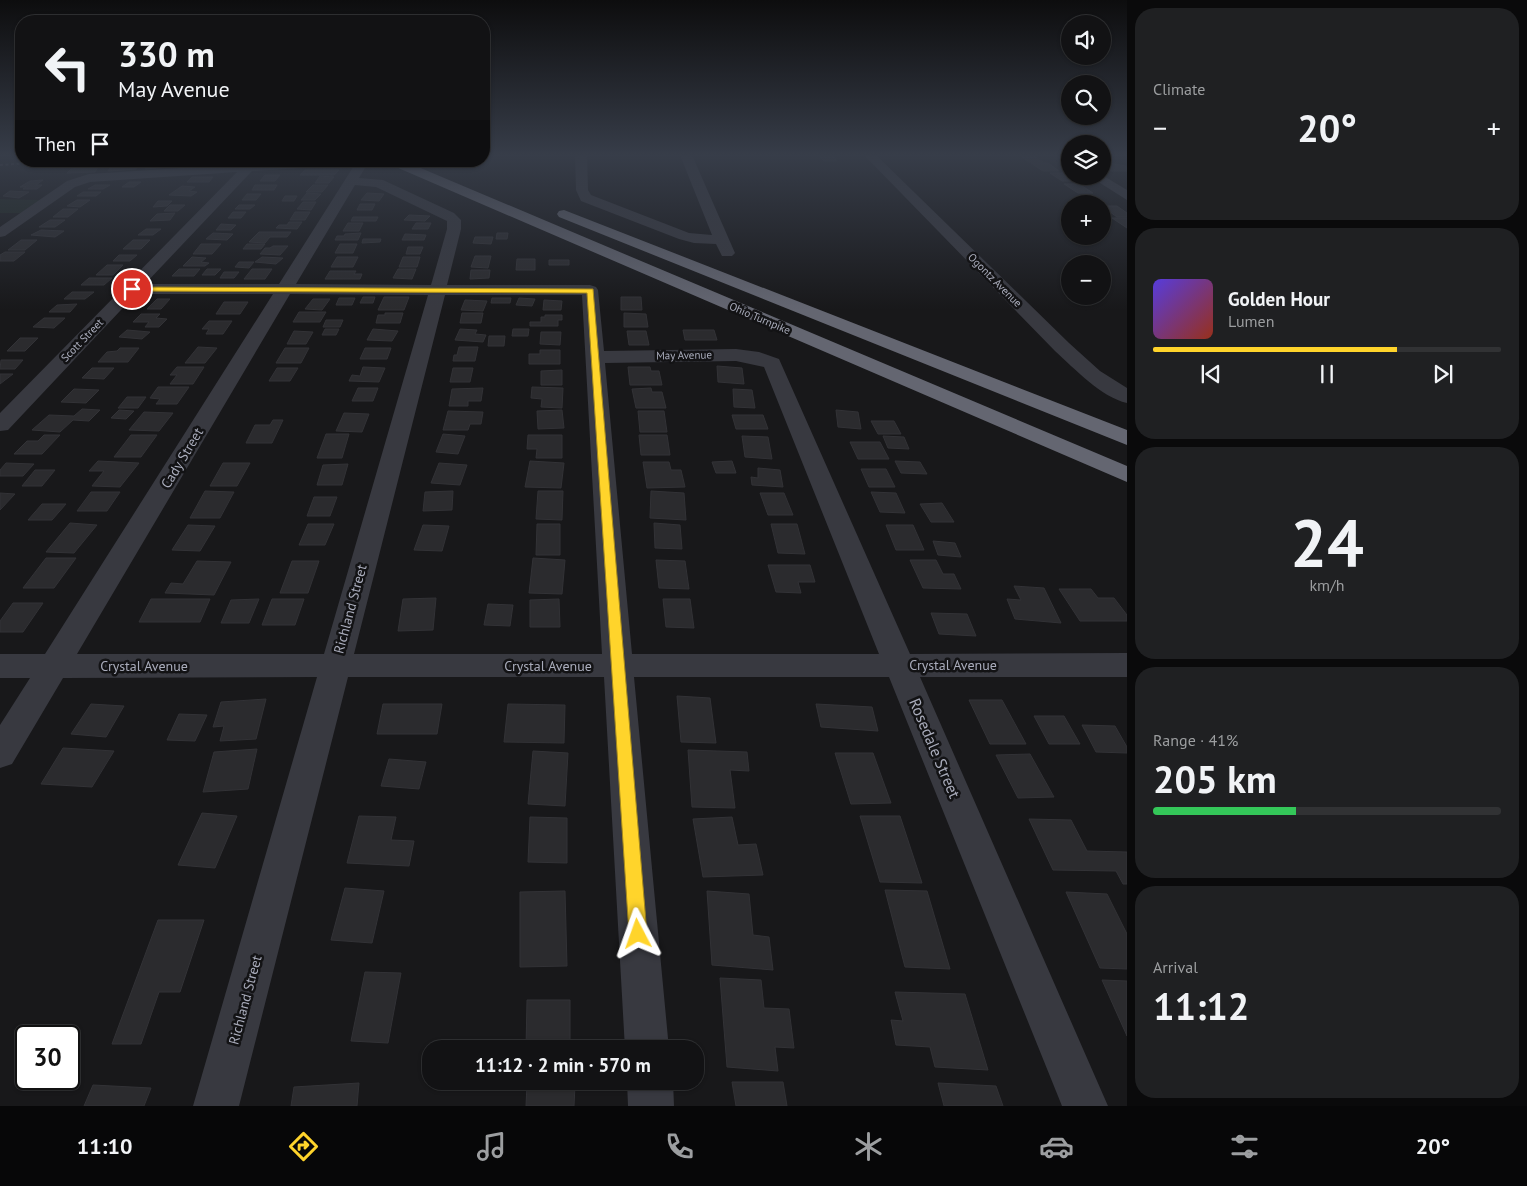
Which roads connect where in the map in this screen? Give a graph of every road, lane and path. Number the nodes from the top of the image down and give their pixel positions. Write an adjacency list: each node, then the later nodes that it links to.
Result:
1 (38, 207): 10 (street)
2 (211, 207): 13 (street, Scott Street)
3 (333, 207): 14 (street, Cady Street)
4 (427, 207): 15 (street, Richland Street)
5 (498, 207): 21 (highway, Ohio Turnpike)
6 (546, 207): 20 (highway, Ohio Turnpike)
7 (609, 207): 11 (street)
8 (708, 207): 11 (street)
9 (922, 207): 18 (street, Ogontz Avenue)
10 (0, 233)
11 (722, 240): 12 (street)
12 (727, 253)
13 (132, 289): 14 (street); 19 (street, Scott Street)
14 (285, 289): 15 (street); 24 (street, Cady Street)
15 (436, 290): 16 (street); 25 (street, Richland Street)
16 (596, 356): 17 (street, May Avenue); 26 (street)
17 (772, 363): 27 (street, Rosedale Street)
18 (1127, 397)
19 (0, 424)
20 (1127, 438)
21 (1127, 475)
22 (1127, 665): 27 (street, Crystal Avenue)
23 (0, 666): 24 (street, Crystal Avenue)
24 (54, 666): 25 (street, Crystal Avenue); 28 (street, Cady Street)
25 (334, 666): 26 (street, Crystal Avenue); 31 (street, Richland Street)
26 (618, 666): 27 (street, Crystal Avenue); 29 (street)
27 (900, 666): 33 (street, Rosedale Street)
28 (0, 754)
29 (646, 1040)
30 (651, 1090): 32 (street)
31 (216, 1106)
32 (652, 1106)
33 (1085, 1106)

